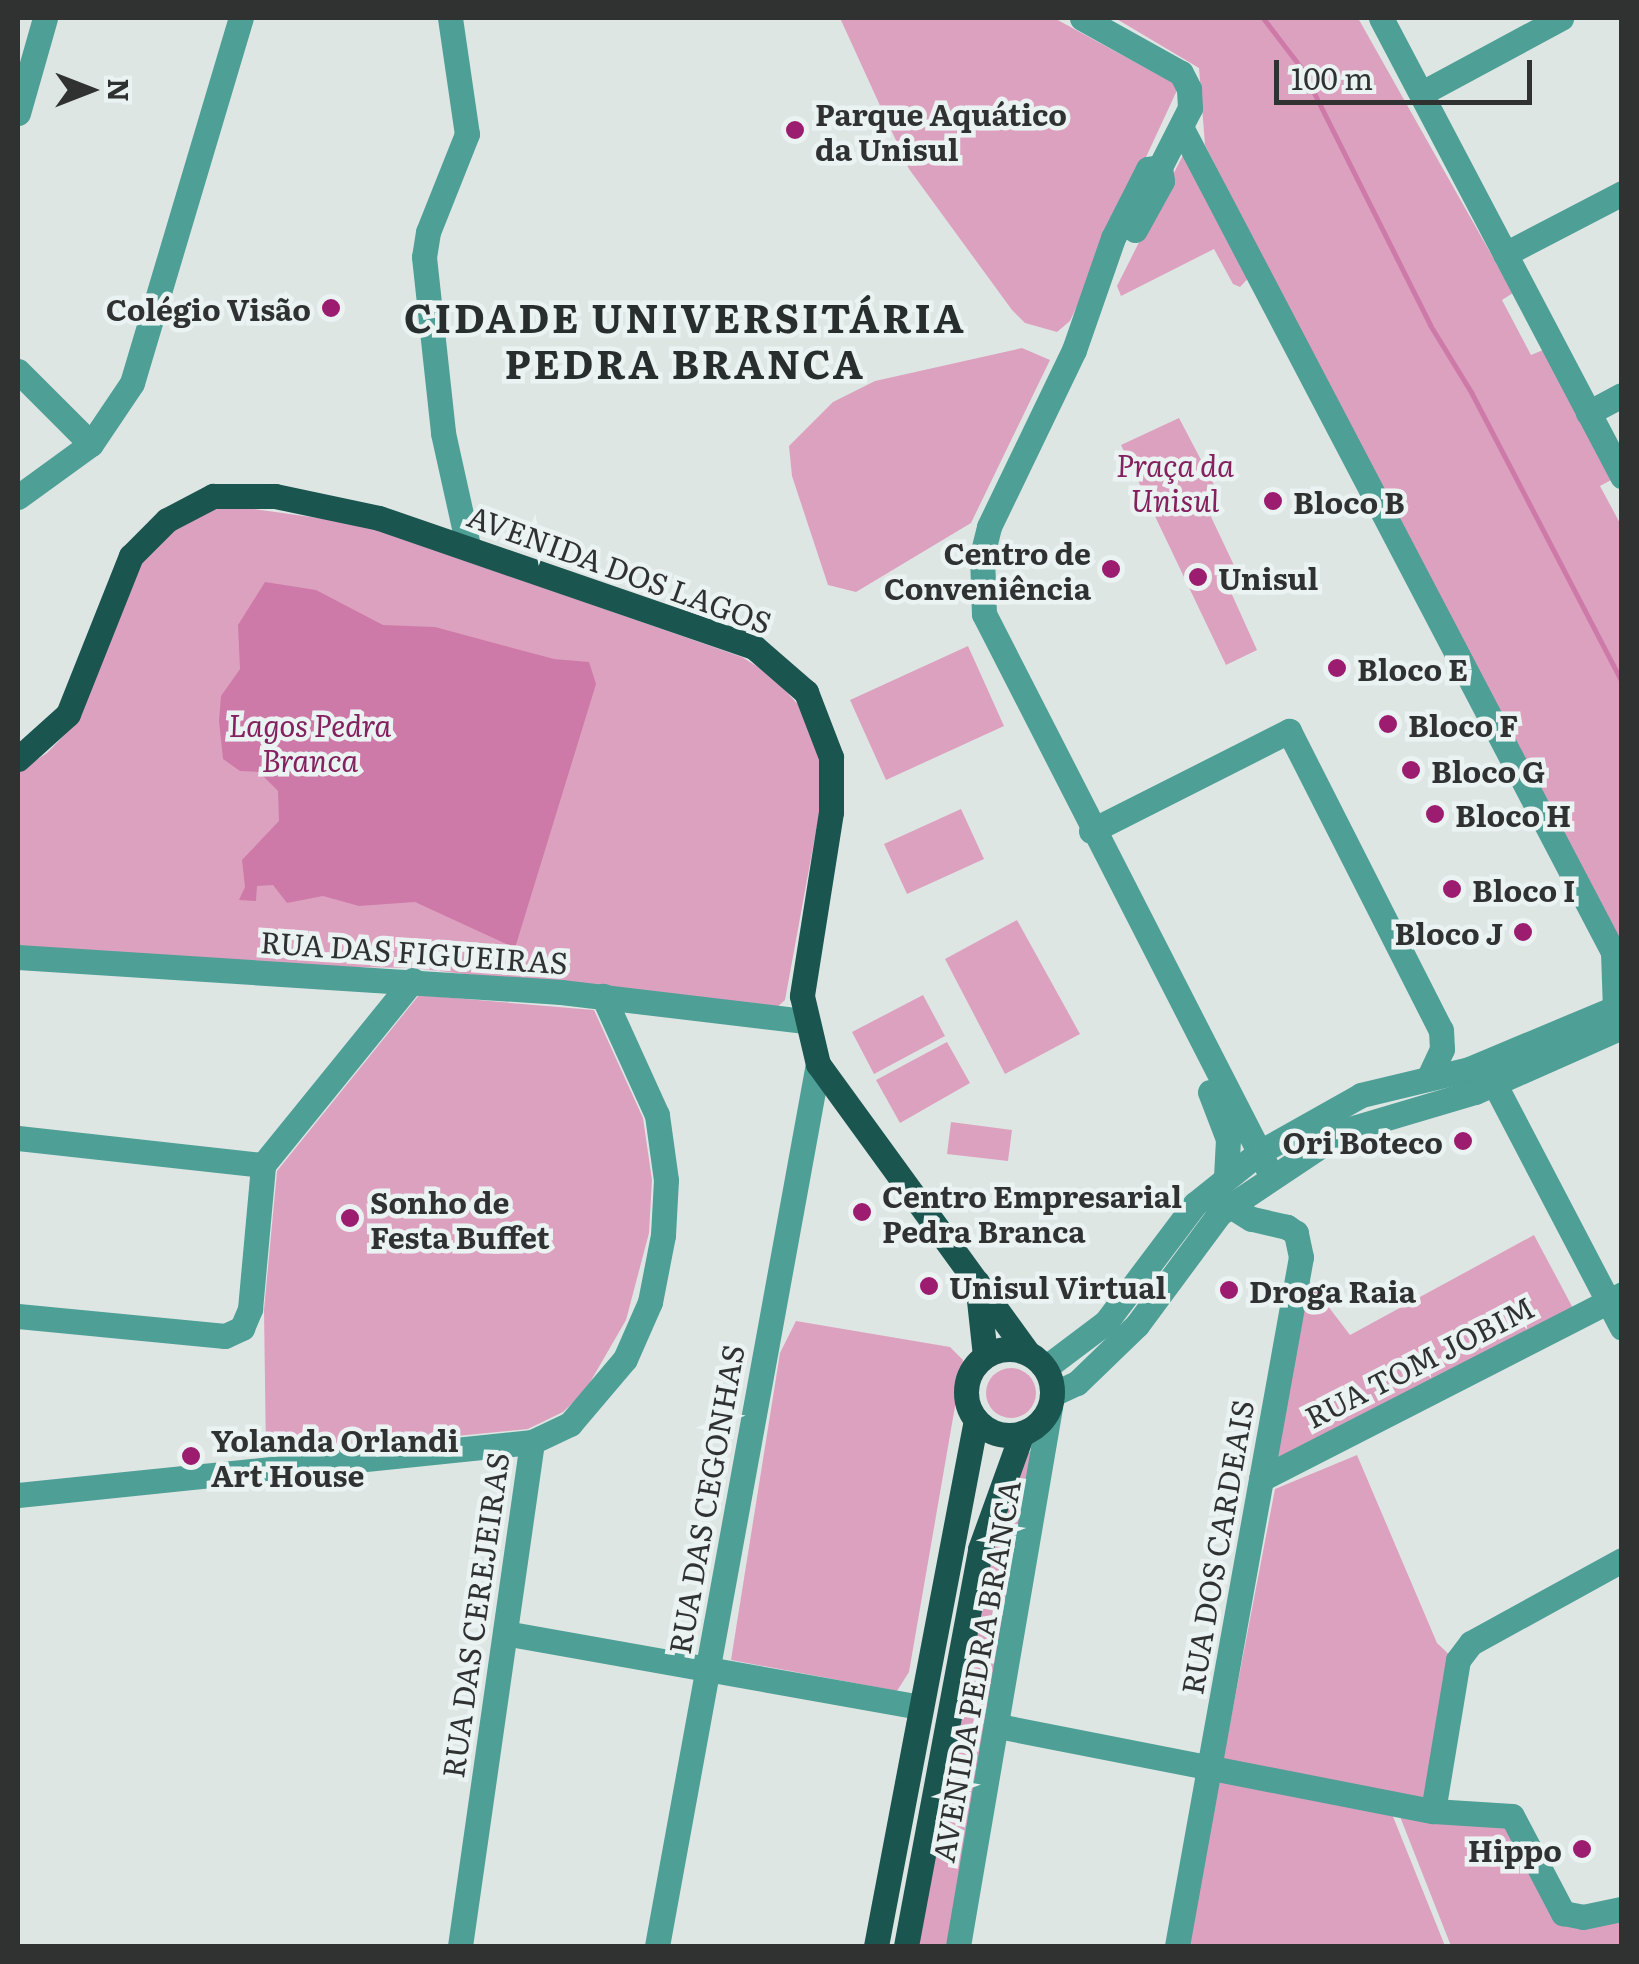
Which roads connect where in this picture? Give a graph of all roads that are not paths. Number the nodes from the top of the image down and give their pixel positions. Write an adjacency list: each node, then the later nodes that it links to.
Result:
1 (45, 18): 8 (street)
2 (242, 18): 16 (street)
3 (450, 18): 19 (street)
4 (1082, 18): 9 (street)
5 (1380, 18): 7 (street)
6 (1562, 18): 7 (street)
7 (1422, 93): 11 (street)
8 (18, 113)
9 (1181, 126): 12 (street); 23 (street)
10 (1622, 192): 11 (street)
11 (1505, 254): 15 (street)
12 (1077, 332): 21 (street); 35 (street)
13 (18, 371): 16 (street)
14 (1622, 395): 15 (street)
15 (1588, 413): 17 (street)
16 (91, 444): 18 (street)
17 (1622, 476)
18 (18, 497)
19 (468, 546): 20 (main road, AVENIDA DOS LAGOS); 27 (main road, AVENIDA DOS LAGOS)
20 (18, 759)
21 (1091, 831): 29 (street); 32 (street)
22 (18, 957): 24 (street, RUA DAS FIGUEIRAS)
23 (1619, 972): 26 (street)
24 (413, 980): 25 (street, RUA DAS FIGUEIRAS); 33 (street)
25 (603, 996): 27 (street, RUA DAS FIGUEIRAS); 46 (street, RUA DAS CEREJEIRAS)
26 (1619, 1013): 29 (street); 30 (street)
27 (805, 1021): 28 (main road, AVENIDA DOS LAGOS)
28 (818, 1064): 37 (main road, AVENIDA DOS LAGOS); 51 (street, RUA DAS CEGONHAS)
29 (1429, 1077): 32 (street)
30 (1494, 1084): 34 (street); 38 (street)
31 (18, 1138): 33 (street)
32 (1260, 1152): 34 (street); 35 (street)
33 (263, 1165): 39 (street)
34 (1272, 1177): 36 (street)
35 (1226, 1178): 42 (street)
36 (1230, 1205): 43 (street); 47 (street, RUA DOS CARDEAIS)
37 (977, 1282): 41 (main road, AVENIDA DOS LAGOS); 42 (main road, AVENIDA DOS LAGOS)
38 (1614, 1297): 40 (street); 47 (street, RUA TOM JOBIM)
39 (18, 1316)
40 (1622, 1328)
41 (985, 1356): 42 (main road); 44 (main road)
42 (1037, 1360): 43 (main road)
43 (1051, 1400): 45 (main road); 53 (street, AVENIDA PEDRA BRANCA)
44 (976, 1420): 45 (main road); 52 (main road, AVENIDA PEDRA BRANCA)
45 (1022, 1434): 60 (main road, AVENIDA PEDRA BRANCA)
46 (532, 1442): 48 (street); 50 (street, RUA DAS CEREJEIRAS)
47 (1261, 1479): 54 (street, RUA DOS CARDEAIS)
48 (18, 1494)
49 (1622, 1560): 55 (street)
50 (505, 1633): 51 (street); 57 (street, RUA DAS CEREJEIRAS)
51 (707, 1670): 52 (street); 58 (street, RUA DAS CEGONHAS)
52 (919, 1707): 59 (main road, AVENIDA PEDRA BRANCA)
53 (998, 1726): 54 (street); 61 (street, AVENIDA PEDRA BRANCA)
54 (1210, 1765): 55 (street); 62 (street, RUA DOS CARDEAIS)
55 (1433, 1811): 56 (street)
56 (1622, 1908)
57 (460, 1946)
58 (657, 1946)
59 (876, 1946)
60 (906, 1946)
61 (958, 1946)
62 (1177, 1946)

